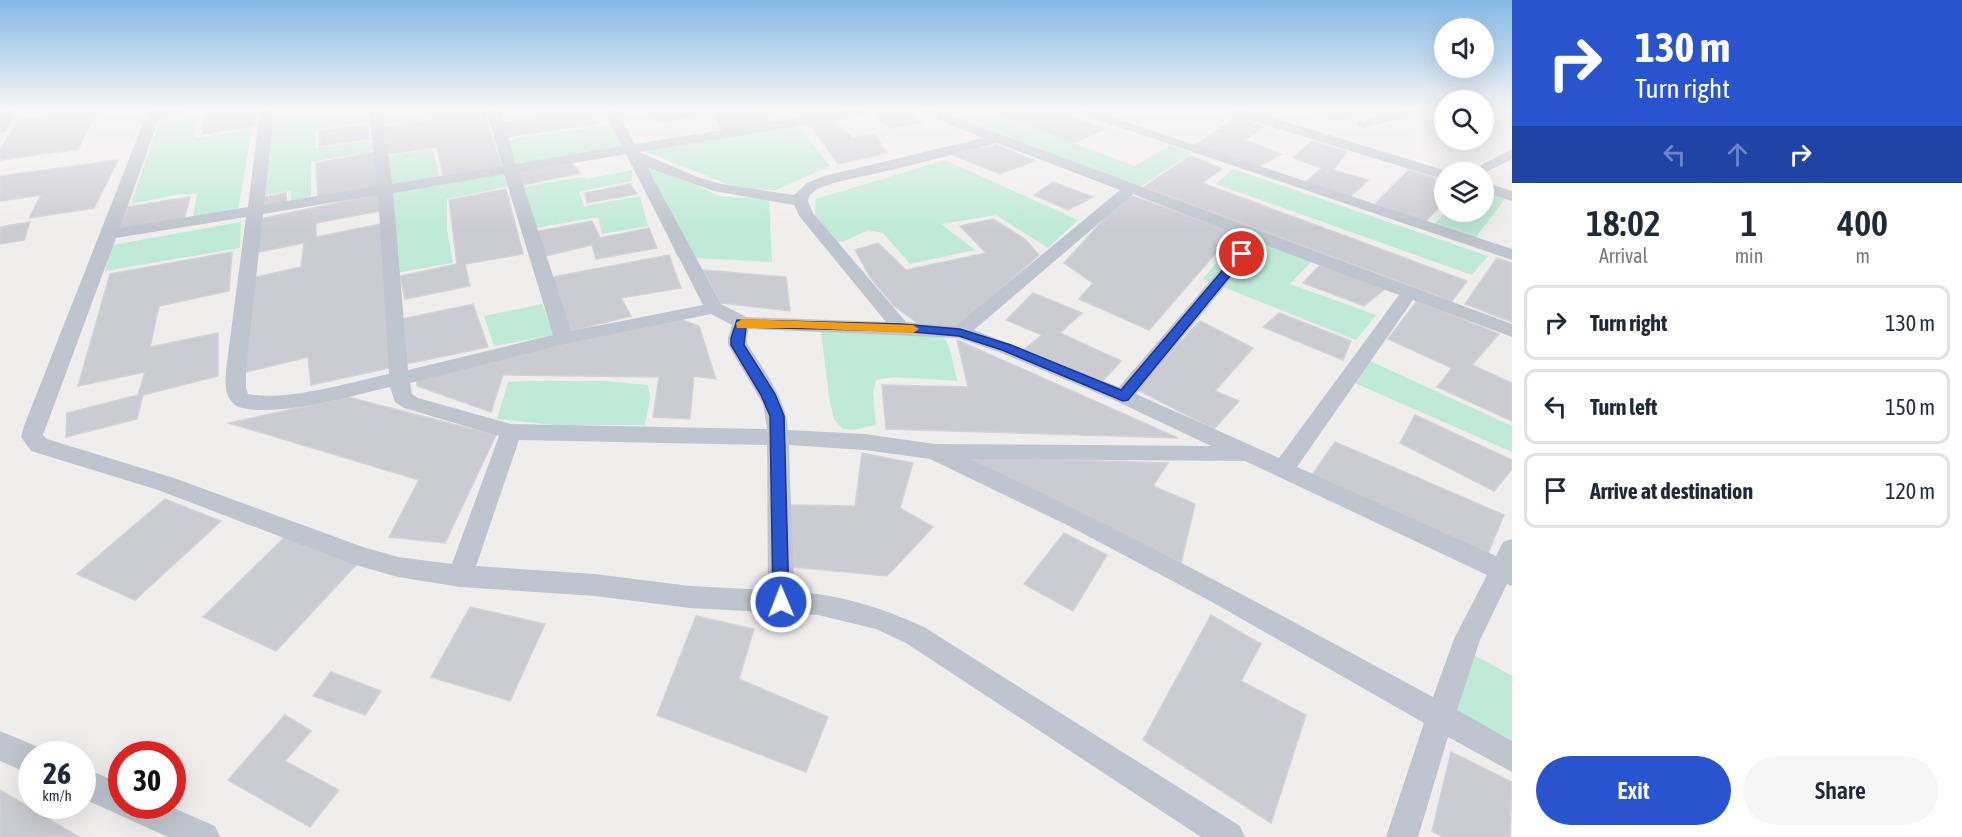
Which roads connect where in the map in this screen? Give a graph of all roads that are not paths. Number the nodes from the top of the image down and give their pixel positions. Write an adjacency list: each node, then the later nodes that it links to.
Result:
1 (141, 150): 22 (street)
2 (262, 150): 21 (street)
3 (380, 150): 17 (street)
4 (504, 150): 14 (street)
5 (629, 150): 11 (street)
6 (646, 150): 11 (street)
7 (954, 150): 20 (street)
8 (1026, 150): 16 (street)
9 (1196, 150): 24 (street)
10 (1362, 150): 15 (street)
11 (630, 153): 14 (street); 20 (street); 26 (street)
12 (1512, 153): 13 (street)
13 (1494, 162)
14 (509, 170): 17 (street); 31 (street)
15 (1434, 172)
16 (1131, 188): 23 (street); 30 (street)
17 (385, 190): 21 (street); 32 (street)
18 (1494, 190): 19 (street)
19 (1512, 196)
20 (800, 201): 28 (street)
21 (254, 212): 22 (street); 32 (street)
22 (112, 234): 40 (street)
23 (1257, 236): 25 (street); 33 (street)
24 (1512, 255)
25 (1409, 294): 29 (street); 38 (street)
26 (714, 308): 27 (street); 31 (street)
27 (742, 323): 28 (street); 35 (street)
28 (901, 327): 30 (street)
29 (1512, 331)
30 (960, 332): 33 (street)
31 (564, 338): 32 (street)
32 (399, 378): 34 (street)
33 (1123, 396): 37 (street)
34 (511, 432): 35 (street); 40 (street)
35 (778, 437): 36 (street); 41 (street)
36 (934, 452): 37 (street); 42 (street)
37 (1249, 454): 38 (street)
38 (1283, 470): 39 (street)
39 (1508, 565): 42 (street)
40 (460, 576): 41 (street)
41 (781, 602): 48 (street)
42 (1439, 718): 45 (street); 49 (street)
43 (0, 746): 44 (street)
44 (18, 754)
45 (1512, 757)
46 (164, 819): 47 (street)
47 (204, 837)
48 (1229, 837)
49 (1402, 837)

